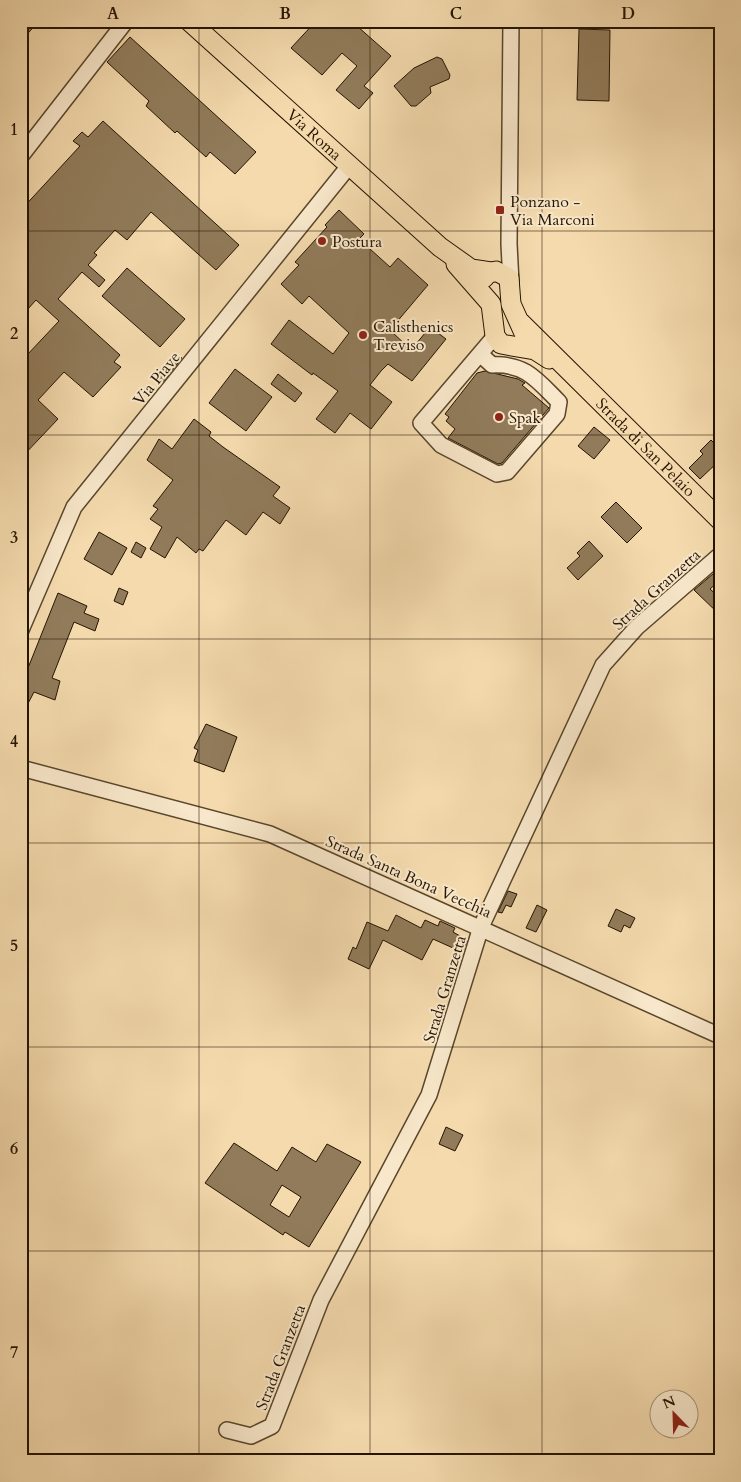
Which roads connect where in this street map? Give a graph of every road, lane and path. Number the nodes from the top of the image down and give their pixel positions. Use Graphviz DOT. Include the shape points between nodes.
graph roads {
  1 [pos="126,21"];
  2 [pos="189,21"];
  3 [pos="511,21"];
  4 [pos="23,151"];
  5 [pos="349,166"];
  6 [pos="440,247"];
  7 [pos="503,264"];
  8 [pos="484,294"];
  9 [pos="495,336"];
  10 [pos="524,338"];
  11 [pos="480,354"];
  12 [pos="720,520"];
  13 [pos="720,555"];
  14 [pos="21,630"];
  15 [pos="21,768"];
  16 [pos="480,927"];
  17 [pos="720,1036"];
  18 [pos="227,1430"];
  1 -- 4 [label="street"];
  2 -- 5 [label="main road, Via Roma"];
  3 -- 7 [label="street"];
  5 -- 6 [label="main road, Via Roma"];
  5 -- 14 [label="street, Via Piave" via="74,507"];
  6 -- 7 [label="main road, Via Roma" via="471,269"];
  6 -- 8 [label="main road, Via Roma"];
  7 -- 8 [label="main road" via="482,281"];
  7 -- 10 [label="main road" via="511,304"];
  8 -- 9 [label="main road" via="493,309"];
  9 -- 10 [label="main road, Strada di San Pelaio" via="505,346"];
  9 -- 11 [label="street"];
  10 -- 12 [label="main road, Strada di San Pelaio" via="572,376"];
  11 -- 11 [label="street" via="492,365 507,364 529,373 559,402 557,414 508,472 497,474 441,445 421,423"];
  13 -- 16 [label="street, Strada Granzetta" via="636,627 603,665"];
  15 -- 16 [label="street, Strada Santa Bona Vecchia" via="270,834"];
  16 -- 17 [label="street, Strada Santa Bona Vecchia"];
  16 -- 18 [label="street, Strada Granzetta" via="429,1095 321,1300 272,1426 250,1436"];
}
